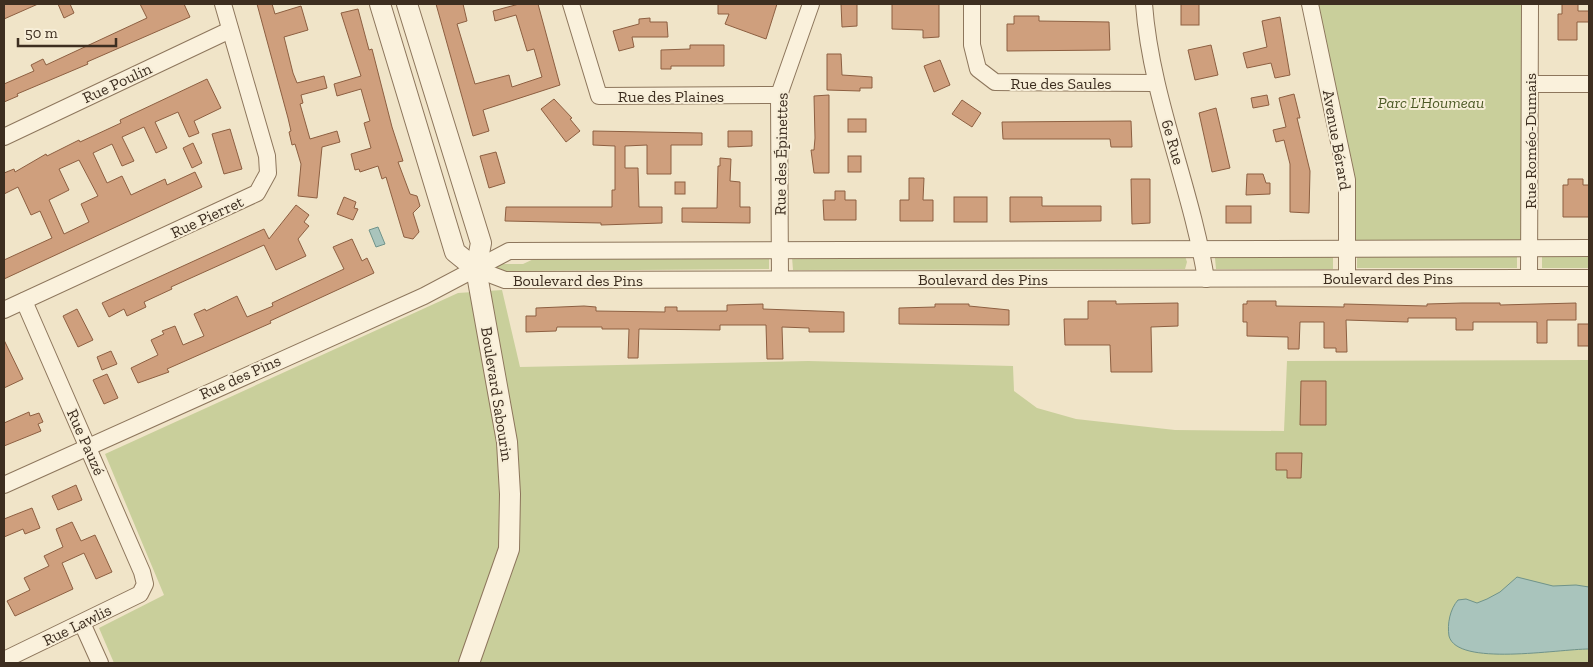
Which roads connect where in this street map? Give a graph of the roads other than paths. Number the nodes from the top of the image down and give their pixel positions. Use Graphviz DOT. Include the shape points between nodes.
graph roads {
  1 [pos="223,4"];
  2 [pos="380,4"];
  3 [pos="407,4"];
  4 [pos="571,4"];
  5 [pos="811,4"];
  6 [pos="972,4"];
  7 [pos="1144,4"];
  8 [pos="1310,4"];
  9 [pos="1530,4"];
  10 [pos="230,30"];
  11 [pos="1155,82"];
  12 [pos="1530,84"];
  13 [pos="1589,84"];
  14 [pos="779,95"];
  15 [pos="4,137"];
  16 [pos="1529,248"];
  17 [pos="1589,248"];
  18 [pos="1347,249"];
  19 [pos="779,250"];
  20 [pos="1202,250"];
  21 [pos="476,269"];
  22 [pos="1347,278"];
  23 [pos="1529,278"];
  24 [pos="1589,278"];
  25 [pos="780,279"];
  26 [pos="1206,279"];
  27 [pos="24,301"];
  28 [pos="4,310"];
  29 [pos="88,445"];
  30 [pos="4,485"];
  31 [pos="144,584"];
  32 [pos="82,623"];
  33 [pos="4,660"];
  34 [pos="100,663"];
  35 [pos="470,663"];
  1 -- 10 [label="street, Rue Pierret"];
  2 -- 21 [label="street" via="455,252"];
  3 -- 21 [label="street, Boulevard Sabourin" via="481,243"];
  4 -- 14 [label="street, Rue des Plaines" via="599,96"];
  5 -- 14 [label="street, Rue des Épinettes"];
  6 -- 11 [label="street, Rue des Saules" via="972,45 978,69 994,82"];
  7 -- 11 [label="street, 6e Rue"];
  8 -- 18 [label="street, Avenue Bérard" via="1347,180"];
  9 -- 12 [label="street, Rue Roméo-Dumais"];
  10 -- 15 [label="street, Rue Poulin"];
  10 -- 27 [label="street, Rue Pierret" via="267,156 268,173 257,193"];
  11 -- 20 [label="street, 6e Rue"];
  12 -- 13 [label="street"];
  12 -- 16 [label="street, Rue Roméo-Dumais"];
  14 -- 19 [label="street, Rue des Épinettes"];
  16 -- 17 [label="street, Boulevard des Pins"];
  16 -- 18 [label="street, Boulevard des Pins"];
  16 -- 23 [label="street, Rue Roméo-Dumais"];
  18 -- 20 [label="street, Boulevard des Pins"];
  18 -- 22 [label="street, Avenue Bérard"];
  19 -- 20 [label="street, Boulevard des Pins"];
  19 -- 21 [label="street, Boulevard des Pins" via="509,251"];
  19 -- 25 [label="street, Rue des Épinettes"];
  20 -- 26 [label="street, 6e Rue"];
  21 -- 25 [label="street, Boulevard des Pins" via="505,280"];
  21 -- 29 [label="street, Rue des Pins" via="415,300"];
  21 -- 35 [label="street, Boulevard Sabourin" via="508,442 510,494 509,549"];
  22 -- 23 [label="street, Boulevard des Pins"];
  22 -- 26 [label="street, Boulevard des Pins"];
  23 -- 24 [label="street, Boulevard des Pins"];
  25 -- 26 [label="street, Boulevard des Pins"];
  27 -- 28 [label="street, Rue Pierret"];
  27 -- 29 [label="street, Rue Pauzé"];
  29 -- 30 [label="street, Rue des Pins"];
  29 -- 31 [label="street, Rue Pauzé" via="142,572"];
  31 -- 32 [label="street, Rue Lawlis" via="140,594"];
  32 -- 33 [label="street, Rue Lawlis"];
  32 -- 34 [label="street"];
}
